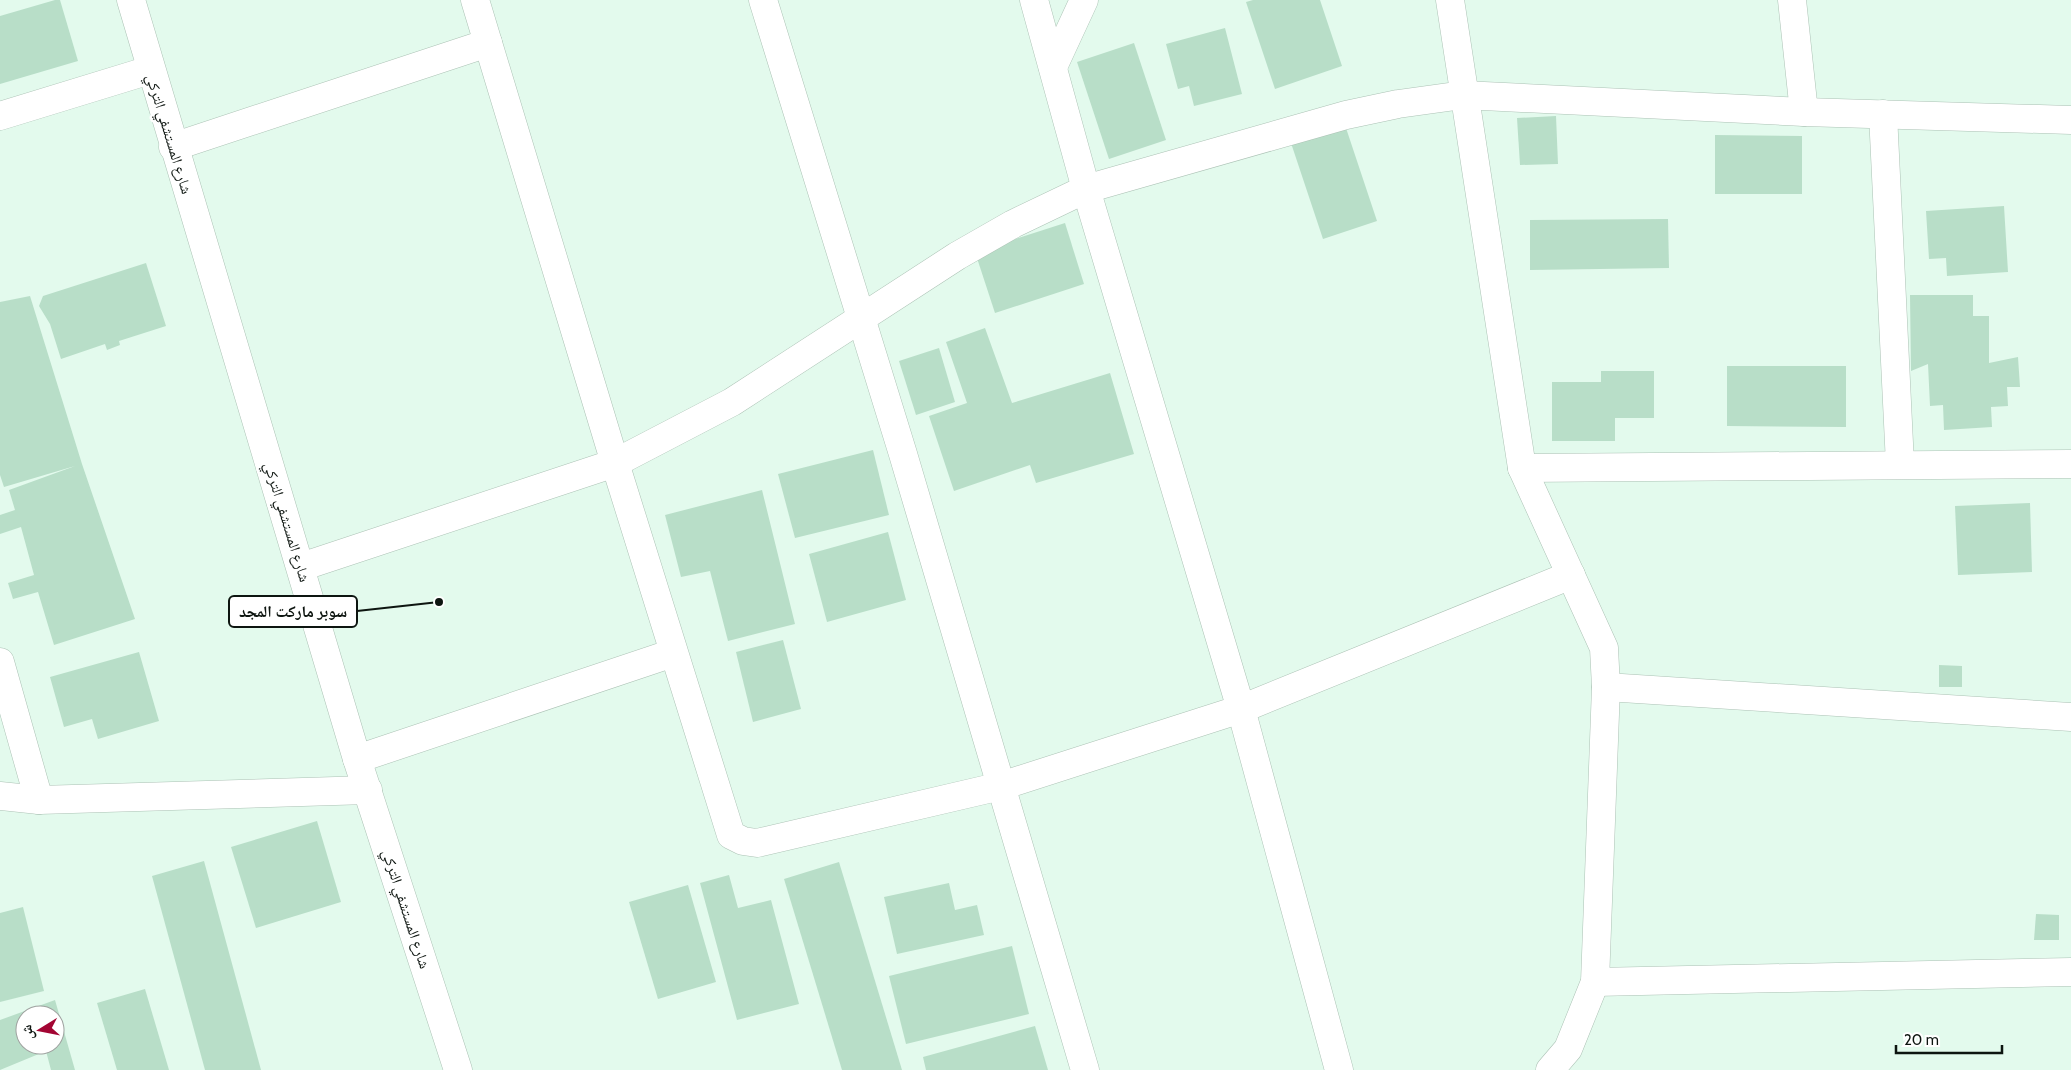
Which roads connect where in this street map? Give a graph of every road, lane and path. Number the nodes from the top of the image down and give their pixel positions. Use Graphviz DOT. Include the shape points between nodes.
graph roads {
  1 [pos="130,0"];
  2 [pos="475,0"];
  3 [pos="763,0"];
  4 [pos="1034,0"];
  5 [pos="1084,0"];
  6 [pos="1450,0"];
  7 [pos="1792,0"];
  8 [pos="488,43"];
  9 [pos="1053,67"];
  10 [pos="150,70"];
  11 [pos="1463,95"];
  12 [pos="1804,112"];
  13 [pos="1883,114"];
  14 [pos="0,116"];
  15 [pos="2071,120"];
  16 [pos="173,147"];
  17 [pos="1086,189"];
  18 [pos="862,320"];
  19 [pos="615,463"];
  20 [pos="1900,464"];
  21 [pos="2071,464"];
  22 [pos="1522,468"];
  23 [pos="301,567"];
  24 [pos="1571,575"];
  25 [pos="673,653"];
  26 [pos="0,662"];
  27 [pos="1606,687"];
  28 [pos="1241,709"];
  29 [pos="2071,717"];
  30 [pos="357,759"];
  31 [pos="1001,786"];
  32 [pos="368,790"];
  33 [pos="0,796"];
  34 [pos="39,800"];
  35 [pos="2071,972"];
  36 [pos="1595,982"];
  37 [pos="458,1070"];
  38 [pos="1085,1070"];
  39 [pos="1339,1070"];
  40 [pos="1550,1070"];
  1 -- 10 [label="street, شارع المستشفي التركي"];
  2 -- 8 [label="street"];
  3 -- 18 [label="street"];
  4 -- 9 [label="street"];
  5 -- 9 [label="street"];
  6 -- 11 [label="street"];
  7 -- 12 [label="street"];
  8 -- 16 [label="street"];
  8 -- 19 [label="street"];
  9 -- 17 [label="street"];
  10 -- 14 [label="street"];
  10 -- 16 [label="street, شارع المستشفي التركي"];
  11 -- 12 [label="street"];
  11 -- 17 [label="street" via="1398,104 1346,116"];
  11 -- 22 [label="street"];
  12 -- 13 [label="street"];
  13 -- 15 [label="street"];
  13 -- 20 [label="street"];
  16 -- 23 [label="street, شارع المستشفي التركي"];
  17 -- 18 [label="street" via="956,256"];
  17 -- 28 [label="street"];
  18 -- 19 [label="street" via="732,402"];
  18 -- 31 [label="street"];
  19 -- 23 [label="street"];
  19 -- 25 [label="street"];
  20 -- 21 [label="street"];
  20 -- 22 [label="street"];
  22 -- 24 [label="street"];
  23 -- 30 [label="street, شارع المستشفي التركي"];
  24 -- 27 [label="street" via="1604,648"];
  24 -- 28 [label="street"];
  25 -- 30 [label="street"];
  25 -- 31 [label="street" via="731,835 743,841 756,843"];
  26 -- 34 [label="street"];
  27 -- 29 [label="street"];
  27 -- 36 [label="street"];
  28 -- 31 [label="street"];
  28 -- 39 [label="street"];
  30 -- 32 [label="street, شارع المستشفي التركي"];
  31 -- 38 [label="street"];
  32 -- 34 [label="street"];
  32 -- 37 [label="street, شارع المستشفي التركي"];
  33 -- 34 [label="street"];
  35 -- 36 [label="street"];
  36 -- 40 [label="street" via="1568,1049"];
}
